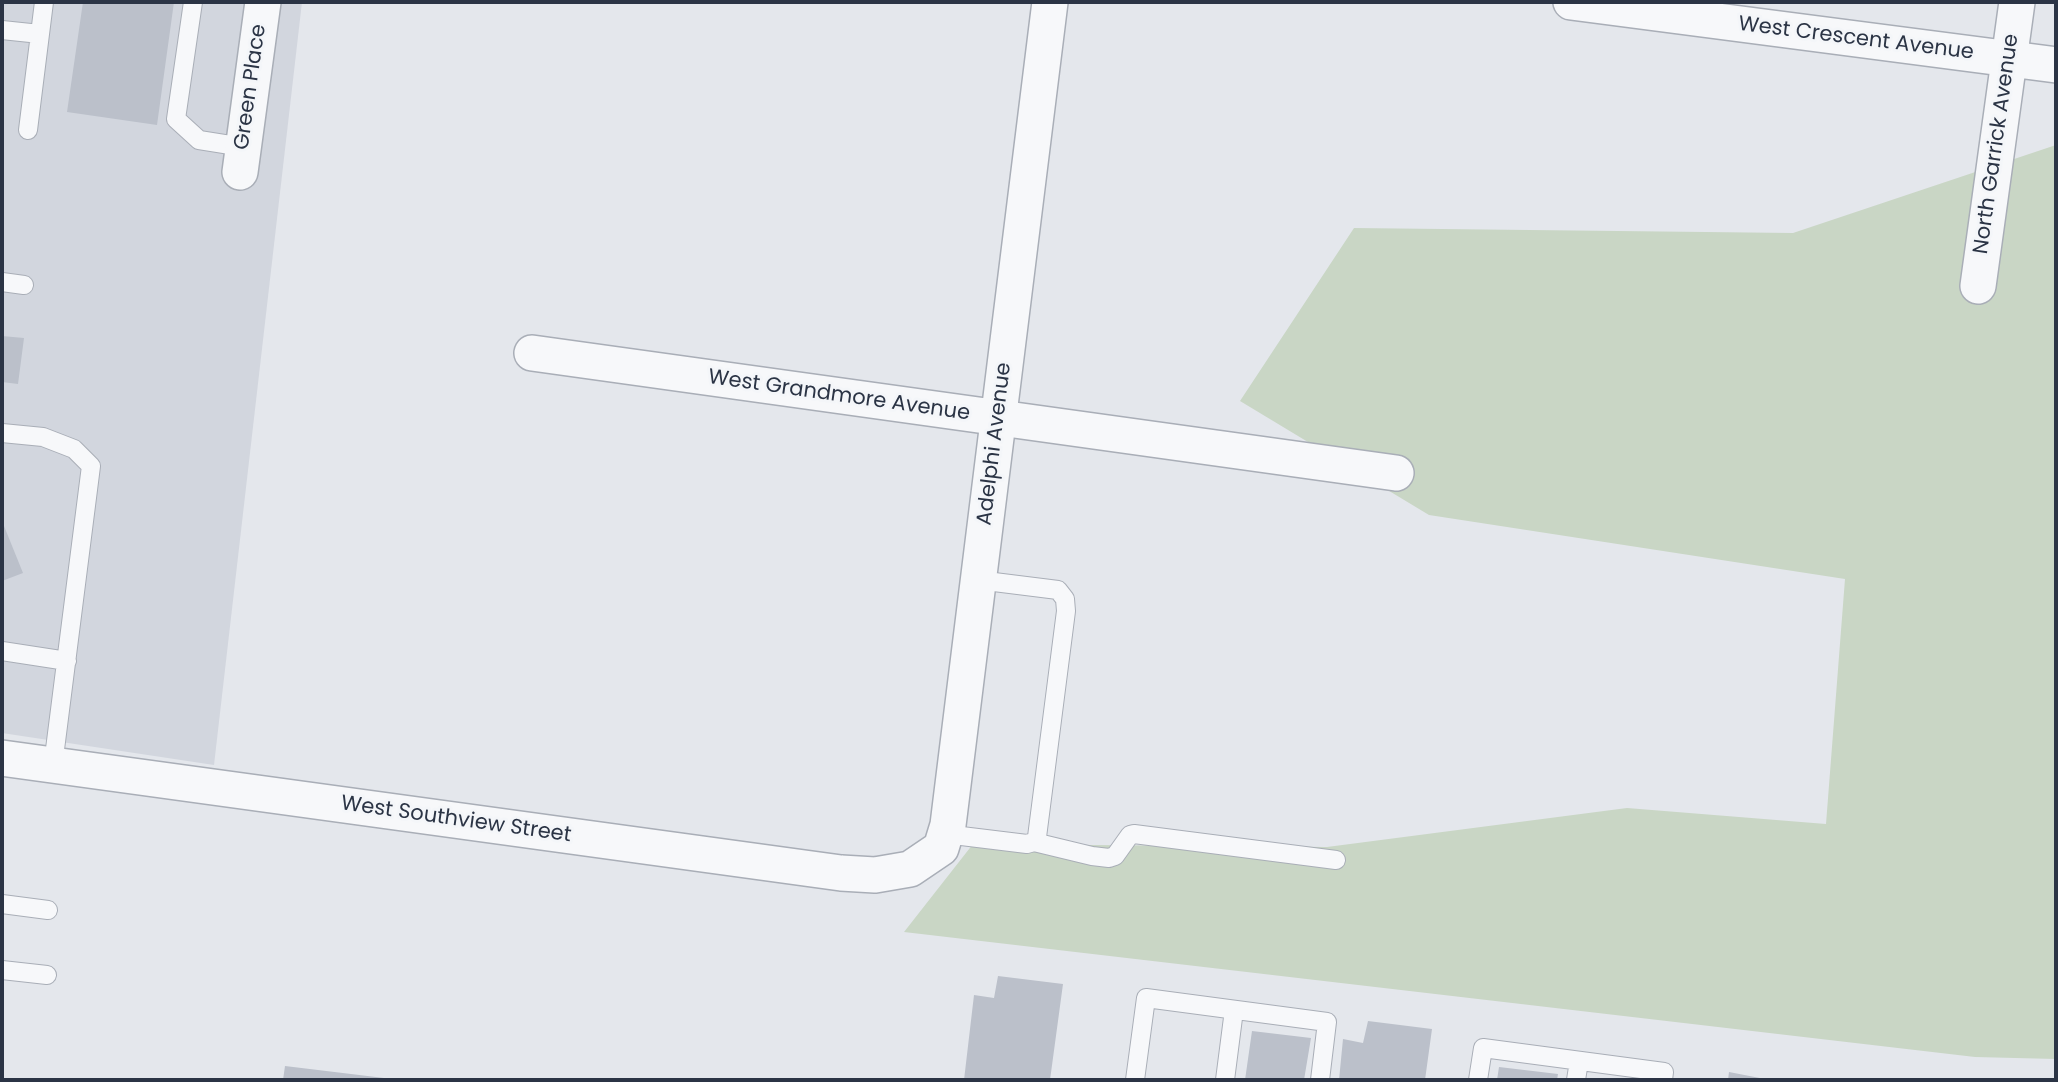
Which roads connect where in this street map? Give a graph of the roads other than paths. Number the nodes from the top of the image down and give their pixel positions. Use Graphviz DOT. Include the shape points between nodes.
graph roads {
  1 [pos="44,2"];
  2 [pos="193,2"];
  3 [pos="263,2"];
  4 [pos="1050,2"];
  5 [pos="1572,2"];
  6 [pos="2017,2"];
  7 [pos="2,30"];
  8 [pos="40,34"];
  9 [pos="2008,59"];
  10 [pos="2056,65"];
  11 [pos="28,130"];
  12 [pos="241,159"];
  13 [pos="2,282"];
  14 [pos="24,285"];
  15 [pos="1978,286"];
  16 [pos="532,353"];
  17 [pos="998,418"];
  18 [pos="2,433"];
  19 [pos="1396,473"];
  20 [pos="978,580"];
  21 [pos="2,651"];
  22 [pos="66,661"];
  23 [pos="2,758"];
  24 [pos="53,765"];
  25 [pos="945,834"];
  26 [pos="1034,842"];
  27 [pos="1336,860"];
  28 [pos="910,869"];
  29 [pos="2,904"];
  30 [pos="48,910"];
  31 [pos="2,970"];
  32 [pos="47,975"];
  33 [pos="1234,1010"];
  34 [pos="1579,1061"];
  35 [pos="1135,1080"];
  36 [pos="1225,1080"];
  37 [pos="1320,1080"];
  38 [pos="1478,1080"];
  39 [pos="1576,1080"];
  40 [pos="1663,1080"];
  1 -- 8 [label="lane"];
  2 -- 12 [label="lane" via="176,119 199,140"];
  3 -- 12 [label="street, Green Place"];
  4 -- 17 [label="street, Adelphi Avenue"];
  5 -- 9 [label="street, West Crescent Avenue"];
  6 -- 9 [label="street, North Garrick Avenue"];
  7 -- 8 [label="lane"];
  8 -- 11 [label="lane"];
  9 -- 10 [label="street, West Crescent Avenue"];
  9 -- 15 [label="street, North Garrick Avenue"];
  13 -- 14 [label="lane"];
  16 -- 17 [label="street, West Grandmore Avenue"];
  17 -- 19 [label="street, West Grandmore Avenue"];
  17 -- 20 [label="street, Adelphi Avenue"];
  18 -- 22 [label="lane" via="43,437 74,449 91,466"];
  20 -- 25 [label="street, Adelphi Avenue"];
  20 -- 26 [label="lane" via="1058,590 1065,598"];
  21 -- 22 [label="lane"];
  22 -- 24 [label="lane"];
  23 -- 24 [label="street, West Southview Street"];
  24 -- 28 [label="street, West Southview Street" via="841,873 875,875"];
  25 -- 26 [label="lane"];
  25 -- 28 [label="street, Adelphi Avenue" via="941,848"];
  26 -- 27 [label="lane" via="1109,858 1134,834"];
  29 -- 30 [label="lane"];
  31 -- 32 [label="lane"];
  33 -- 35 [label="lane" via="1146,998"];
  33 -- 36 [label="lane"];
  33 -- 37 [label="lane" via="1327,1021"];
  34 -- 38 [label="lane" via="1483,1048"];
  34 -- 39 [label="lane"];
  34 -- 40 [label="lane" via="1664,1072"];
}
